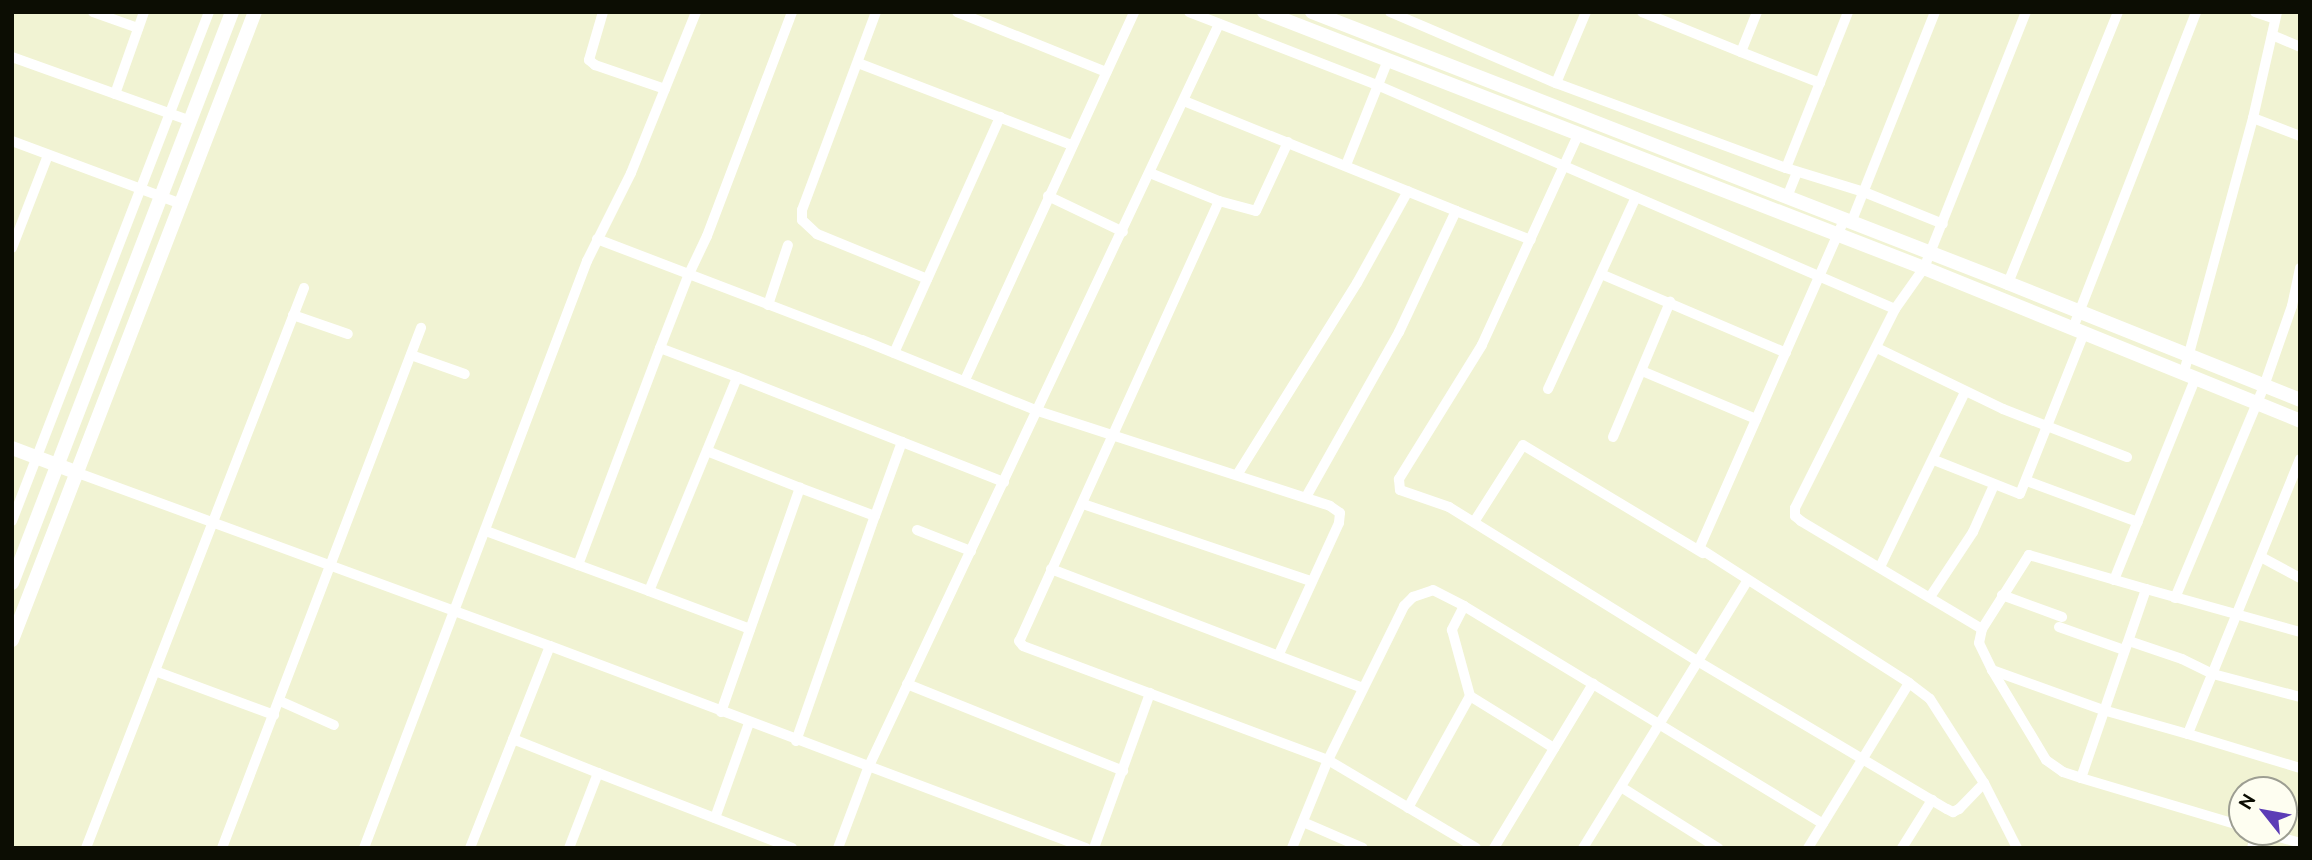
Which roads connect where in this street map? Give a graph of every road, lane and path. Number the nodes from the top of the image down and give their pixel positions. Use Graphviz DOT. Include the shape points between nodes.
graph roads {
  1 [pos="93,12"];
  2 [pos="144,12"];
  3 [pos="209,12"];
  4 [pos="232,12"];
  5 [pos="254,12"];
  6 [pos="603,12"];
  7 [pos="696,12"];
  8 [pos="792,12"];
  9 [pos="876,12"];
  10 [pos="957,12"];
  11 [pos="1134,12"];
  12 [pos="1189,12"];
  13 [pos="1265,12"];
  14 [pos="1312,12"];
  15 [pos="1390,12"];
  16 [pos="1642,12"];
  17 [pos="1757,12"];
  18 [pos="1848,12"];
  19 [pos="1935,12"];
  20 [pos="2026,12"];
  21 [pos="2118,12"];
  22 [pos="2196,12"];
  23 [pos="2255,12"];
  24 [pos="1404,14"];
  25 [pos="1581,14"];
  26 [pos="2276,16"];
  27 [pos="1219,24"];
  28 [pos="138,29"];
  29 [pos="2272,35"];
  30 [pos="2300,47"];
  31 [pos="1741,52"];
  32 [pos="1416,53"];
  33 [pos="12,57"];
  34 [pos="1388,60"];
  35 [pos="858,63"];
  36 [pos="1410,69"];
  37 [pos="1106,72"];
  38 [pos="1556,83"];
  39 [pos="1820,83"];
  40 [pos="1377,85"];
  41 [pos="666,89"];
  42 [pos="115,93"];
  43 [pos="1184,101"];
  44 [pos="171,114"];
  45 [pos="1000,117"];
  46 [pos="2253,118"];
  47 [pos="191,121"];
  48 [pos="1578,135"];
  49 [pos="2300,136"];
  50 [pos="12,141"];
  51 [pos="1288,142"];
  52 [pos="1072,145"];
  53 [pos="1661,148"];
  54 [pos="48,155"];
  55 [pos="1346,165"];
  56 [pos="1654,165"];
  57 [pos="1565,166"];
  58 [pos="1791,170"];
  59 [pos="1150,173"];
  60 [pos="141,189"];
  61 [pos="1408,191"];
  62 [pos="1864,192"];
  63 [pos="1048,196"];
  64 [pos="162,197"];
  65 [pos="1636,197"];
  66 [pos="1787,197"];
  67 [pos="1219,201"];
  68 [pos="181,204"];
  69 [pos="1456,211"];
  70 [pos="1848,221"];
  71 [pos="1943,224"];
  72 [pos="16,226"];
  73 [pos="1123,232"];
  74 [pos="1838,236"];
  75 [pos="597,240"];
  76 [pos="1531,240"];
  77 [pos="789,245"];
  78 [pos="12,248"];
  79 [pos="1930,253"];
  80 [pos="1924,268"];
  81 [pos="2300,268"];
  82 [pos="1601,274"];
  83 [pos="1820,275"];
  84 [pos="688,276"];
  85 [pos="927,279"];
  86 [pos="2008,283"];
  87 [pos="304,288"];
  88 [pos="1670,302"];
  89 [pos="768,305"];
  90 [pos="2296,307"];
  91 [pos="1895,309"];
  92 [pos="2080,312"];
  93 [pos="293,315"];
  94 [pos="421,328"];
  95 [pos="2078,330"];
  96 [pos="348,334"];
  97 [pos="660,348"];
  98 [pos="1877,348"];
  99 [pos="894,353"];
  100 [pos="1786,353"];
  101 [pos="411,355"];
  102 [pos="2189,356"];
  103 [pos="1642,371"];
  104 [pos="465,374"];
  105 [pos="2190,374"];
  106 [pos="737,377"];
  107 [pos="965,380"];
  108 [pos="2264,386"];
  109 [pos="1548,389"];
  110 [pos="1965,392"];
  111 [pos="2300,400"];
  112 [pos="2258,403"];
  113 [pos="1038,411"];
  114 [pos="1756,419"];
  115 [pos="2300,421"];
  116 [pos="2048,427"];
  117 [pos="1114,436"];
  118 [pos="1613,437"];
  119 [pos="902,442"];
  120 [pos="12,447"];
  121 [pos="707,451"];
  122 [pos="37,457"];
  123 [pos="2127,457"];
  124 [pos="2300,459"];
  125 [pos="1934,460"];
  126 [pos="59,466"];
  127 [pos="78,473"];
  128 [pos="1237,475"];
  129 [pos="2027,481"];
  130 [pos="1004,482"];
  131 [pos="1994,485"];
  132 [pos="800,488"];
  133 [pos="1306,497"];
  134 [pos="1083,504"];
  135 [pos="875,516"];
  136 [pos="12,522"];
  137 [pos="212,522"];
  138 [pos="1474,522"];
  139 [pos="2138,522"];
  140 [pos="917,530"];
  141 [pos="486,531"];
  142 [pos="971,551"];
  143 [pos="1703,553"];
  144 [pos="2261,557"];
  145 [pos="578,565"];
  146 [pos="332,567"];
  147 [pos="1880,567"];
  148 [pos="1051,569"];
  149 [pos="2300,578"];
  150 [pos="2114,580"];
  151 [pos="1311,581"];
  152 [pos="1747,581"];
  153 [pos="12,583"];
  154 [pos="2146,589"];
  155 [pos="649,591"];
  156 [pos="2003,595"];
  157 [pos="1930,597"];
  158 [pos="2175,598"];
  159 [pos="1464,606"];
  160 [pos="454,612"];
  161 [pos="2237,616"];
  162 [pos="750,629"];
  163 [pos="1982,629"];
  164 [pos="2300,632"];
  165 [pos="12,640"];
  166 [pos="550,646"];
  167 [pos="2124,650"];
  168 [pos="1279,654"];
  169 [pos="1699,662"];
  170 [pos="1992,670"];
  171 [pos="155,671"];
  172 [pos="2213,674"];
  173 [pos="1909,683"];
  174 [pos="908,684"];
  175 [pos="1593,684"];
  176 [pos="1362,688"];
  177 [pos="1150,693"];
  178 [pos="1470,696"];
  179 [pos="2300,697"];
  180 [pos="280,701"];
  181 [pos="2103,710"];
  182 [pos="721,712"];
  183 [pos="274,715"];
  184 [pos="749,723"];
  185 [pos="334,724"];
  186 [pos="1660,726"];
  187 [pos="2188,734"];
  188 [pos="513,739"];
  189 [pos="796,741"];
  190 [pos="1554,748"];
  191 [pos="1864,758"];
  192 [pos="1328,760"];
  193 [pos="869,768"];
  194 [pos="2300,768"];
  195 [pos="1123,771"];
  196 [pos="598,773"];
  197 [pos="2081,778"];
  198 [pos="1984,783"];
  199 [pos="1621,788"];
  200 [pos="1932,800"];
  201 [pos="1408,808"];
  202 [pos="715,818"];
  203 [pos="1303,822"];
  204 [pos="2228,822"];
  205 [pos="1823,824"];
  206 [pos="570,847"];
  207 [pos="86,848"];
  208 [pos="222,848"];
  209 [pos="364,848"];
  210 [pos="470,848"];
  211 [pos="792,848"];
  212 [pos="838,848"];
  213 [pos="1086,848"];
  214 [pos="1094,848"];
  215 [pos="1292,848"];
  216 [pos="1363,848"];
  217 [pos="1476,848"];
  218 [pos="1494,848"];
  219 [pos="1583,848"];
  220 [pos="1718,848"];
  221 [pos="1808,848"];
  222 [pos="1902,848"];
  223 [pos="2017,848"];
  1 -- 28 [label="street"];
  2 -- 28 [label="street"];
  3 -- 44 [label="street"];
  4 -- 47 [label="street"];
  5 -- 68 [label="street"];
  6 -- 41 [label="street" via="589,60"];
  7 -- 41 [label="street"];
  8 -- 84 [label="street"];
  9 -- 35 [label="street"];
  10 -- 37 [label="street"];
  11 -- 37 [label="street"];
  12 -- 27 [label="street"];
  13 -- 34 [label="street"];
  14 -- 32 [label="street"];
  15 -- 24 [label="street"];
  16 -- 31 [label="street"];
  17 -- 31 [label="street"];
  18 -- 39 [label="street"];
  19 -- 62 [label="street"];
  20 -- 71 [label="street"];
  21 -- 86 [label="street"];
  22 -- 92 [label="street"];
  23 -- 26 [label="street"];
  24 -- 38 [label="street"];
  25 -- 38 [label="street"];
  26 -- 29 [label="street"];
  27 -- 40 [label="street"];
  27 -- 43 [label="street"];
  28 -- 42 [label="street"];
  29 -- 30 [label="street"];
  29 -- 46 [label="street"];
  31 -- 39 [label="street"];
  32 -- 36 [label="street"];
  32 -- 53 [label="street"];
  33 -- 42 [label="street"];
  34 -- 36 [label="street"];
  34 -- 40 [label="street"];
  35 -- 45 [label="street"];
  35 -- 85 [label="street" via="802,220 817,234"];
  36 -- 48 [label="street"];
  37 -- 52 [label="street"];
  38 -- 58 [label="street"];
  39 -- 58 [label="street"];
  40 -- 55 [label="street"];
  40 -- 57 [label="street"];
  41 -- 75 [label="street"];
  42 -- 44 [label="street"];
  43 -- 51 [label="street"];
  43 -- 59 [label="street"];
  44 -- 47 [label="street"];
  44 -- 60 [label="street"];
  45 -- 52 [label="street"];
  45 -- 85 [label="street"];
  46 -- 49 [label="street"];
  46 -- 102 [label="street"];
  47 -- 64 [label="street"];
  48 -- 56 [label="street"];
  48 -- 57 [label="street"];
  50 -- 54 [label="street"];
  51 -- 55 [label="street"];
  51 -- 67 [label="street" via="1256,211"];
  52 -- 63 [label="street"];
  53 -- 56 [label="street"];
  53 -- 66 [label="street"];
  54 -- 60 [label="street"];
  54 -- 72 [label="street"];
  55 -- 61 [label="street"];
  56 -- 74 [label="street"];
  57 -- 65 [label="street"];
  57 -- 76 [label="street"];
  58 -- 62 [label="street"];
  58 -- 66 [label="street"];
  59 -- 67 [label="street"];
  59 -- 73 [label="street"];
  60 -- 64 [label="street"];
  60 -- 122 [label="street"];
  61 -- 69 [label="street"];
  61 -- 128 [label="street" via="1357,283"];
  62 -- 70 [label="street"];
  62 -- 71 [label="street"];
  63 -- 73 [label="street"];
  63 -- 107 [label="street"];
  64 -- 68 [label="street"];
  64 -- 126 [label="street"];
  65 -- 82 [label="street"];
  65 -- 83 [label="street"];
  66 -- 70 [label="street"];
  67 -- 117 [label="street"];
  68 -- 127 [label="street"];
  69 -- 76 [label="street"];
  69 -- 133 [label="street" via="1399,332"];
  70 -- 74 [label="street"];
  70 -- 79 [label="street"];
  71 -- 79 [label="street"];
  72 -- 78 [label="street"];
  73 -- 113 [label="street"];
  74 -- 80 [label="street"];
  74 -- 83 [label="street"];
  75 -- 84 [label="street"];
  75 -- 141 [label="street"];
  76 -- 138 [label="street" via="1482,345 1397,485"];
  77 -- 89 [label="street"];
  79 -- 80 [label="street"];
  79 -- 86 [label="street"];
  80 -- 91 [label="street"];
  80 -- 95 [label="street"];
  81 -- 90 [label="street"];
  82 -- 88 [label="street"];
  82 -- 109 [label="street"];
  83 -- 91 [label="street"];
  83 -- 100 [label="street"];
  84 -- 89 [label="street"];
  84 -- 97 [label="street"];
  85 -- 99 [label="street"];
  86 -- 92 [label="street"];
  87 -- 93 [label="street"];
  88 -- 100 [label="street"];
  88 -- 103 [label="street"];
  89 -- 99 [label="street"];
  90 -- 108 [label="street"];
  91 -- 98 [label="street"];
  92 -- 95 [label="street"];
  92 -- 102 [label="street"];
  93 -- 96 [label="street"];
  93 -- 137 [label="street"];
  94 -- 101 [label="street"];
  95 -- 105 [label="street"];
  95 -- 116 [label="street"];
  97 -- 106 [label="street"];
  97 -- 145 [label="street"];
  98 -- 110 [label="street"];
  98 -- 147 [label="street" via="1795,508 1795,516"];
  99 -- 107 [label="street"];
  100 -- 114 [label="street"];
  101 -- 104 [label="street"];
  101 -- 146 [label="street"];
  102 -- 105 [label="street"];
  102 -- 108 [label="street"];
  103 -- 114 [label="street"];
  103 -- 118 [label="street"];
  105 -- 112 [label="street"];
  105 -- 139 [label="street"];
  106 -- 119 [label="street"];
  106 -- 121 [label="street"];
  107 -- 113 [label="street"];
  108 -- 111 [label="street"];
  108 -- 112 [label="street"];
  110 -- 116 [label="street"];
  110 -- 125 [label="street"];
  112 -- 115 [label="street"];
  112 -- 158 [label="street"];
  113 -- 117 [label="street"];
  113 -- 130 [label="street"];
  114 -- 143 [label="street" via="1699,548"];
  116 -- 123 [label="street"];
  116 -- 129 [label="street"];
  117 -- 128 [label="street"];
  117 -- 134 [label="street"];
  119 -- 130 [label="street"];
  119 -- 135 [label="street"];
  120 -- 122 [label="street"];
  121 -- 132 [label="street"];
  121 -- 155 [label="street"];
  122 -- 126 [label="street"];
  122 -- 136 [label="street"];
  124 -- 144 [label="street"];
  125 -- 131 [label="street"];
  125 -- 147 [label="street"];
  126 -- 127 [label="street"];
  126 -- 153 [label="street"];
  127 -- 137 [label="street"];
  127 -- 165 [label="street"];
  128 -- 133 [label="street"];
  129 -- 131 [label="street" via="2020,494"];
  129 -- 139 [label="street"];
  130 -- 142 [label="street"];
  131 -- 157 [label="street" via="1973,532"];
  132 -- 135 [label="street"];
  132 -- 162 [label="street"];
  133 -- 151 [label="street" via="1340,513"];
  134 -- 148 [label="street"];
  134 -- 151 [label="street"];
  135 -- 189 [label="street"];
  137 -- 146 [label="street"];
  137 -- 171 [label="street"];
  138 -- 143 [label="street" via="1523,445"];
  138 -- 169 [label="street"];
  139 -- 150 [label="street"];
  140 -- 142 [label="street"];
  141 -- 145 [label="street"];
  141 -- 160 [label="street"];
  142 -- 174 [label="street"];
  143 -- 152 [label="street"];
  144 -- 149 [label="street"];
  144 -- 161 [label="street"];
  145 -- 155 [label="street"];
  146 -- 160 [label="street"];
  146 -- 180 [label="street"];
  147 -- 157 [label="street"];
  148 -- 168 [label="street"];
  148 -- 177 [label="street" via="1019,641"];
  150 -- 154 [label="street"];
  150 -- 156 [label="street" via="2029,555"];
  151 -- 168 [label="street"];
  152 -- 169 [label="street"];
  152 -- 173 [label="street"];
  154 -- 158 [label="street"];
  154 -- 167 [label="street"];
  155 -- 162 [label="street"];
  156 -- 163 [label="street"];
  156 -- 167 [label="street"];
  157 -- 163 [label="street"];
  158 -- 161 [label="street"];
  159 -- 175 [label="street"];
  159 -- 176 [label="street" via="1433,590 1413,597"];
  159 -- 178 [label="street" via="1452,630"];
  160 -- 166 [label="street"];
  160 -- 209 [label="street"];
  161 -- 164 [label="street"];
  161 -- 172 [label="street"];
  162 -- 182 [label="street"];
  163 -- 170 [label="street" via="1979,643"];
  166 -- 182 [label="street"];
  166 -- 188 [label="street"];
  167 -- 172 [label="street" via="2129,641"];
  167 -- 181 [label="street"];
  168 -- 176 [label="street"];
  169 -- 186 [label="street"];
  169 -- 191 [label="street"];
  170 -- 181 [label="street"];
  170 -- 197 [label="street" via="2052,767"];
  171 -- 183 [label="street"];
  171 -- 207 [label="street"];
  172 -- 179 [label="street"];
  172 -- 187 [label="street"];
  173 -- 191 [label="street"];
  173 -- 198 [label="street" via="1937,707"];
  174 -- 193 [label="street"];
  174 -- 195 [label="street"];
  175 -- 186 [label="street"];
  175 -- 190 [label="street"];
  176 -- 192 [label="street"];
  177 -- 192 [label="street"];
  177 -- 195 [label="street"];
  178 -- 190 [label="street"];
  178 -- 201 [label="street"];
  180 -- 183 [label="street"];
  180 -- 185 [label="street"];
  181 -- 187 [label="street"];
  181 -- 197 [label="street"];
  182 -- 184 [label="street"];
  183 -- 208 [label="street"];
  184 -- 189 [label="street"];
  184 -- 202 [label="street"];
  186 -- 199 [label="street"];
  186 -- 205 [label="street"];
  187 -- 194 [label="street"];
  188 -- 196 [label="street"];
  188 -- 210 [label="street"];
  189 -- 193 [label="street"];
  190 -- 218 [label="street"];
  191 -- 200 [label="street"];
  191 -- 205 [label="street"];
  192 -- 201 [label="street"];
  192 -- 203 [label="street"];
  193 -- 212 [label="street"];
  193 -- 213 [label="street"];
  195 -- 214 [label="street"];
  196 -- 202 [label="street"];
  196 -- 206 [label="street"];
  197 -- 204 [label="street"];
  198 -- 200 [label="street" via="1953,812"];
  198 -- 223 [label="street"];
  199 -- 219 [label="street"];
  199 -- 220 [label="street"];
  200 -- 222 [label="street"];
  201 -- 217 [label="street"];
  202 -- 211 [label="street"];
  203 -- 215 [label="street"];
  203 -- 216 [label="street"];
  205 -- 221 [label="street"];
}
